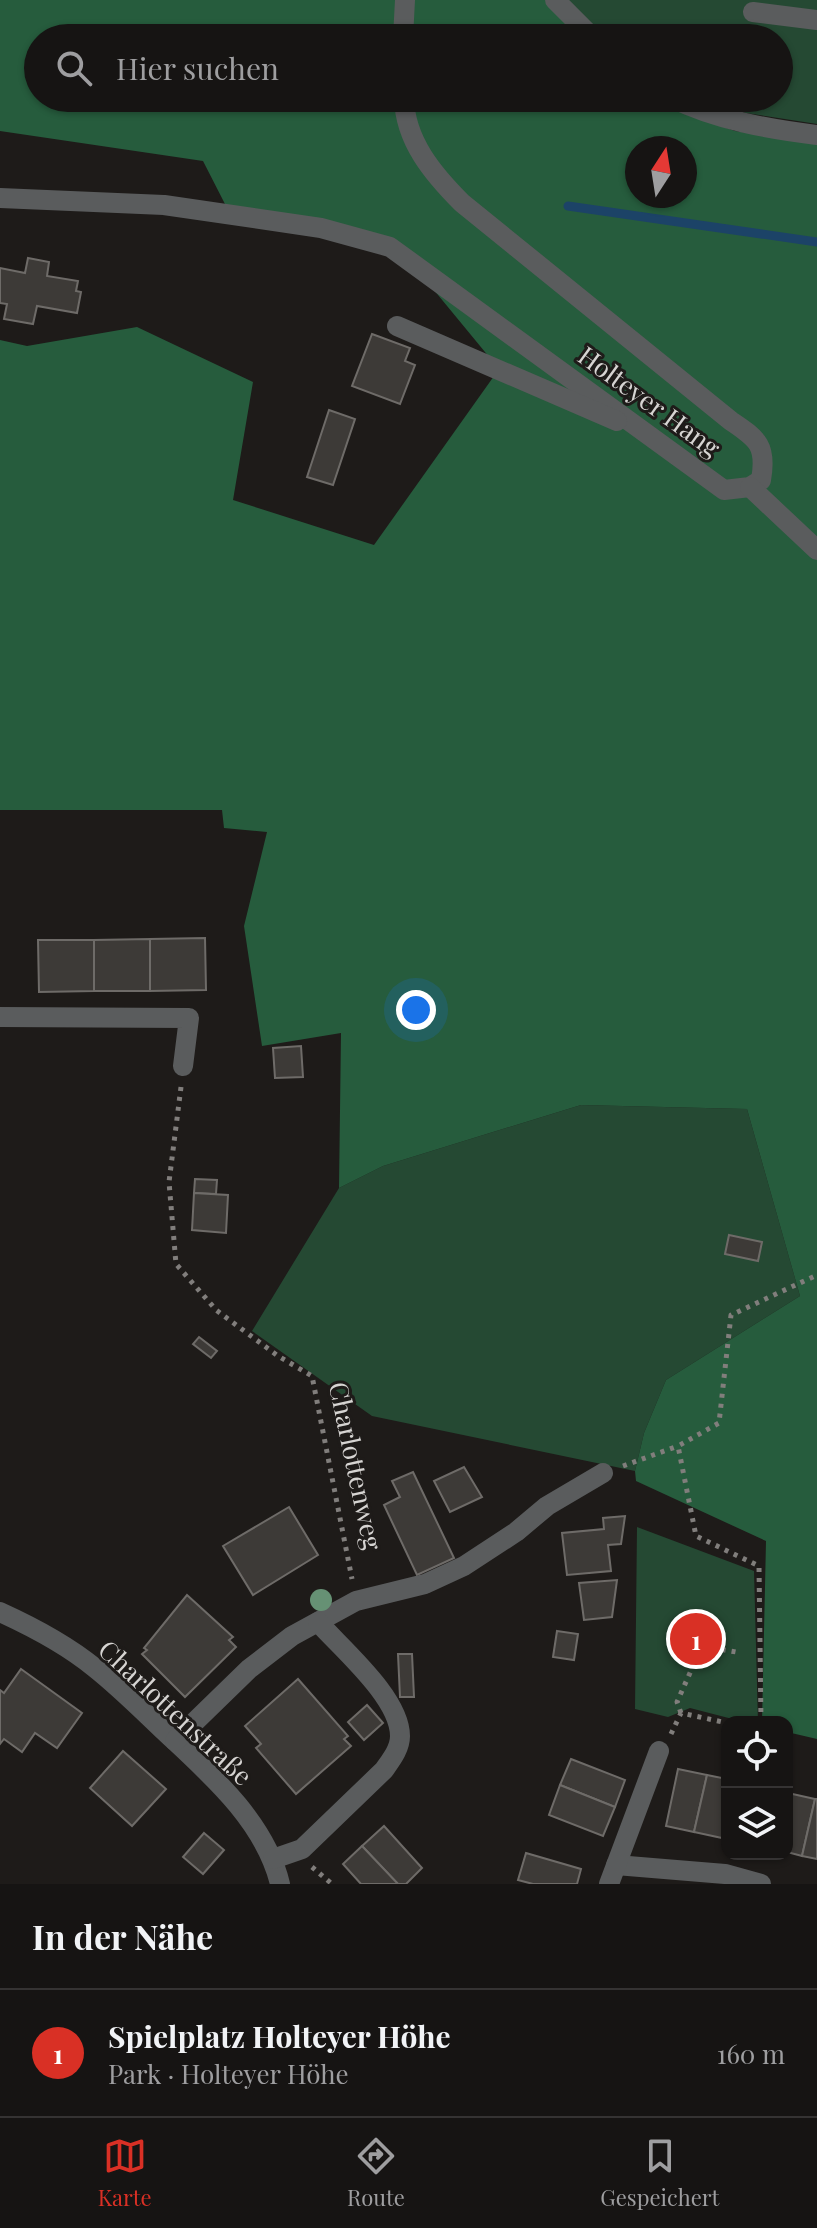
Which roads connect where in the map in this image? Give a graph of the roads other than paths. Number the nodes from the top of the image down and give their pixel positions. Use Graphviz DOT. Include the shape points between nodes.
graph roads {
  1 [pos="405,0"];
  2 [pos="555,0"];
  3 [pos="753,12"];
  4 [pos="817,20"];
  5 [pos="404,24"];
  6 [pos="579,24"];
  7 [pos="406,112"];
  8 [pos="706,112"];
  9 [pos="817,135"];
  10 [pos="0,198"];
  11 [pos="397,326"];
  12 [pos="651,436"];
  13 [pos="750,487"];
  14 [pos="817,550"];
  15 [pos="0,1017"];
  16 [pos="183,1066"];
  17 [pos="603,1473"];
  18 [pos="0,1612"];
  19 [pos="318,1622"];
  20 [pos="175,1741"];
  21 [pos="659,1751"];
  22 [pos="273,1859"];
  23 [pos="613,1874"];
  24 [pos="280,1884"];
  25 [pos="761,1884"];
  1 -- 5 [label="street"];
  2 -- 6 [label="street"];
  3 -- 4 [label="street"];
  7 -- 13 [label="street, Holteyer Hang" via="420,152 462,203 754,436 765,460 761,480"];
  8 -- 9 [label="street"];
  10 -- 12 [label="street, Holteyer Hang" via="164,205 321,228 390,247"];
  11 -- 12 [label="street"];
  12 -- 13 [label="street, Holteyer Hang" via="724,490"];
  13 -- 14 [label="street"];
  15 -- 16 [label="street" via="189,1018"];
  17 -- 19 [label="street" via="464,1566 425,1584 356,1601"];
  18 -- 20 [label="street, Charlottenstraße" via="94,1667"];
  19 -- 20 [label="street" via="249,1669"];
  19 -- 22 [label="street" via="385,1696 397,1717 400,1739 384,1770 302,1849"];
  20 -- 22 [label="street, Charlottenstraße" via="251,1822"];
  21 -- 23 [label="street"];
  22 -- 24 [label="street, Charlottenstraße"];
  23 -- 25 [label="street" via="725,1874"];
}
